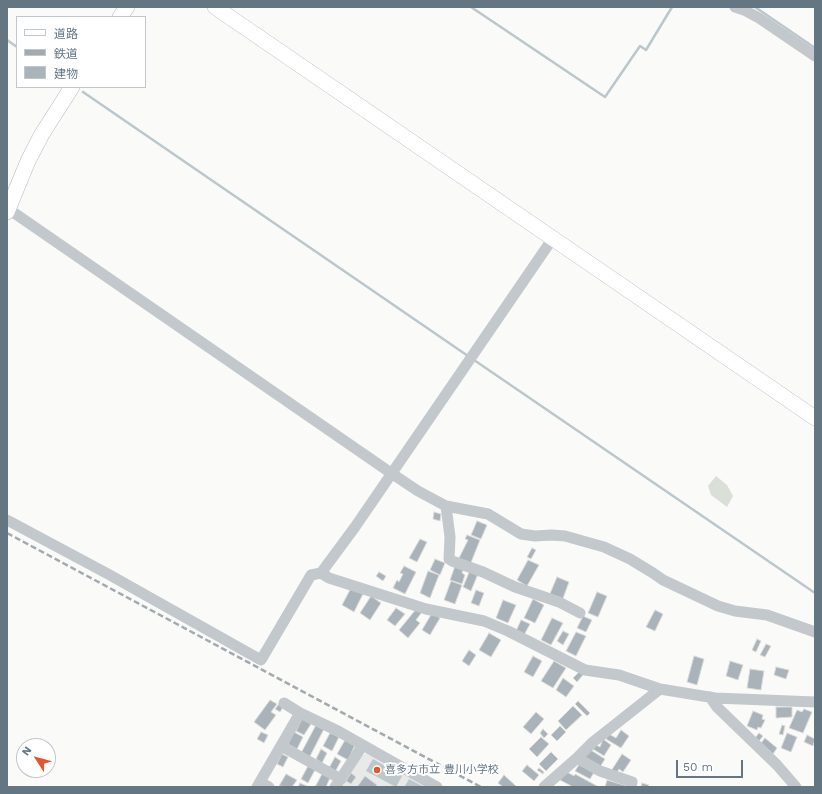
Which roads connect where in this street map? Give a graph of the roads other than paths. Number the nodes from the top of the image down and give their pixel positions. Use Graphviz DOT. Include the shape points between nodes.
graph roads {
  1 [pos="126,7"];
  2 [pos="215,7"];
  3 [pos="735,7"];
  4 [pos="121,16"];
  5 [pos="815,56"];
  6 [pos="71,88"];
  7 [pos="7,210"];
  8 [pos="552,238"];
  9 [pos="815,418"];
  10 [pos="391,473"];
  11 [pos="446,506"];
  12 [pos="7,520"];
  13 [pos="321,573"];
  14 [pos="580,613"];
  15 [pos="815,632"];
  16 [pos="660,689"];
  17 [pos="710,697"];
  18 [pos="815,702"];
  19 [pos="284,703"];
  20 [pos="300,713"];
  21 [pos="363,745"];
  22 [pos="281,746"];
  23 [pos="577,758"];
  24 [pos="338,783"];
  25 [pos="262,785"];
  26 [pos="437,787"];
  27 [pos="544,787"];
  28 [pos="631,787"];
  29 [pos="796,787"];
  1 -- 4 [label="street"];
  2 -- 8 [label="street"];
  3 -- 5 [label="street" via="759,18"];
  6 -- 7 [label="street" via="28,161"];
  7 -- 10 [label="street"];
  8 -- 9 [label="street"];
  8 -- 10 [label="street"];
  10 -- 11 [label="street"];
  10 -- 13 [label="street"];
  11 -- 14 [label="street" via="450,537 449,559"];
  11 -- 15 [label="street" via="488,514 521,534 565,536 604,547 630,559 663,580 718,606 767,615"];
  12 -- 13 [label="street" via="260,660 311,575"];
  13 -- 16 [label="street" via="329,578 426,609 484,621 585,670 619,675"];
  16 -- 17 [label="street"];
  16 -- 23 [label="street" via="593,742"];
  17 -- 18 [label="street"];
  17 -- 29 [label="street"];
  19 -- 20 [label="street"];
  20 -- 21 [label="street"];
  20 -- 22 [label="street"];
  21 -- 24 [label="street"];
  21 -- 26 [label="street"];
  22 -- 24 [label="street"];
  22 -- 25 [label="street"];
  23 -- 27 [label="street"];
  23 -- 28 [label="street" via="600,771 632,782"];
}
